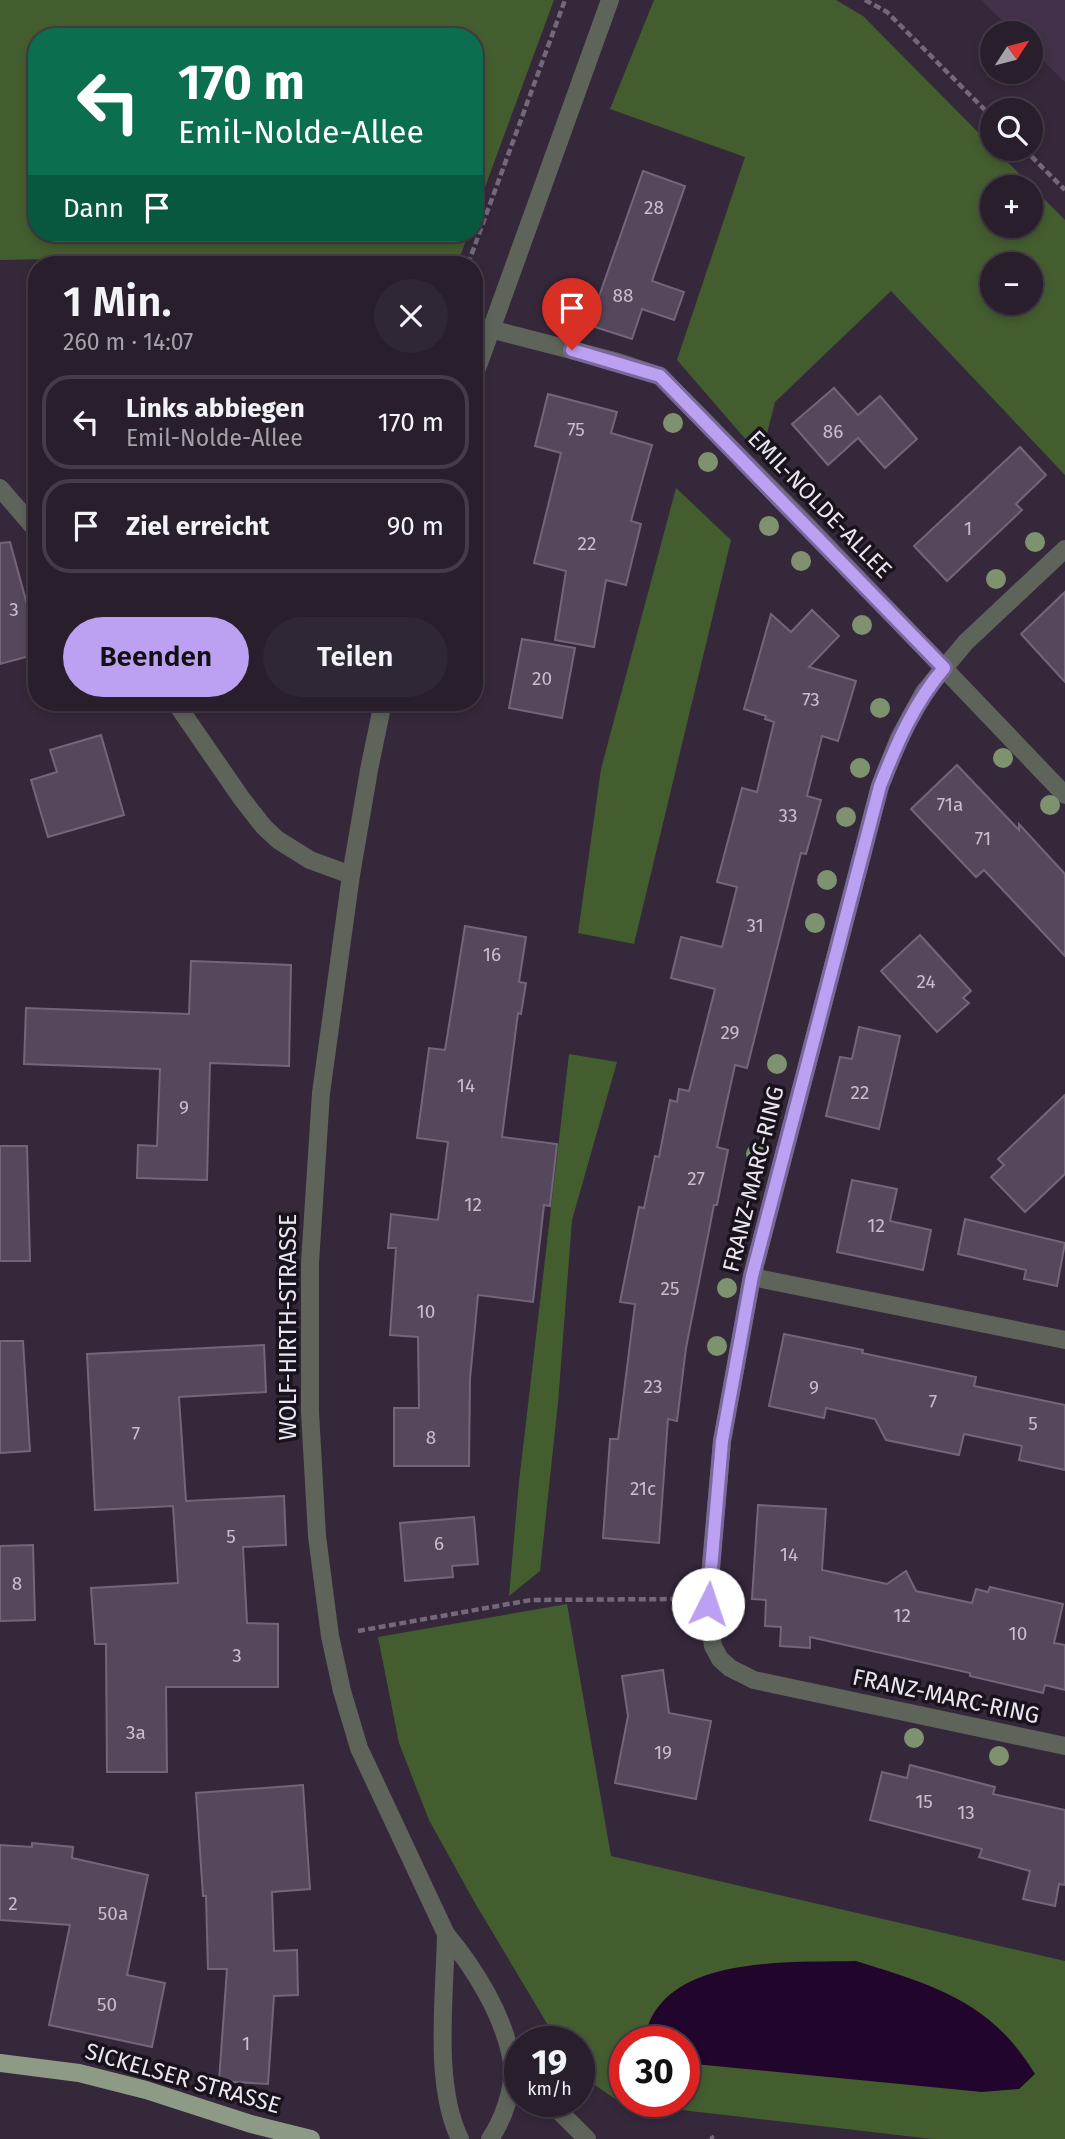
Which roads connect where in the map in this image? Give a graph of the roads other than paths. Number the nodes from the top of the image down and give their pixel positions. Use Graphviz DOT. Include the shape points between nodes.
graph roads {
  1 [pos="610,0"];
  2 [pos="490,329"];
  3 [pos="483,350"];
  4 [pos="0,488"];
  5 [pos="28,520"];
  6 [pos="1065,549"];
  7 [pos="944,668"];
  8 [pos="182,711"];
  9 [pos="381,711"];
  10 [pos="1065,796"];
  11 [pos="351,875"];
  12 [pos="752,1276"];
  13 [pos="1065,1340"];
  14 [pos="1065,1746"];
  15 [pos="446,1934"];
  16 [pos="504,2035"];
  17 [pos="0,2063"];
  18 [pos="504,2114"];
  19 [pos="565,2117"];
  20 [pos="311,2139"];
  21 [pos="460,2139"];
  22 [pos="490,2139"];
  23 [pos="587,2139"];
  1 -- 2 [label="street"];
  2 -- 3 [label="street"];
  2 -- 7 [label="street, EMIL-NOLDE-ALLEE" via="660,376"];
  4 -- 5 [label="street"];
  6 -- 7 [label="street, FRANZ-MARC-RING"];
  7 -- 10 [label="street, EMIL-NOLDE-ALLEE"];
  7 -- 12 [label="street, FRANZ-MARC-RING" via="923,692 880,786"];
  8 -- 11 [label="street" via="264,827 310,860"];
  9 -- 11 [label="street, WOLF-HIRTH-STRASSE"];
  11 -- 15 [label="street, WOLF-HIRTH-STRASSE" via="321,1093 313,1194 310,1395 317,1525 330,1636 359,1748"];
  12 -- 13 [label="street"];
  12 -- 14 [label="street, FRANZ-MARC-RING" via="717,1493 708,1604 713,1647 720,1659 754,1680"];
  15 -- 16 [label="street, WOLF-HIRTH-STRASSE" via="486,1994"];
  15 -- 21 [label="street, WOLF-HIRTH-STRASSE" via="446,2099"];
  17 -- 20 [label="main road, SICKELSER STRASSE" via="79,2073"];
  18 -- 22 [label="street, WOLF-HIRTH-STRASSE"];
  19 -- 23 [label="street"];
}
